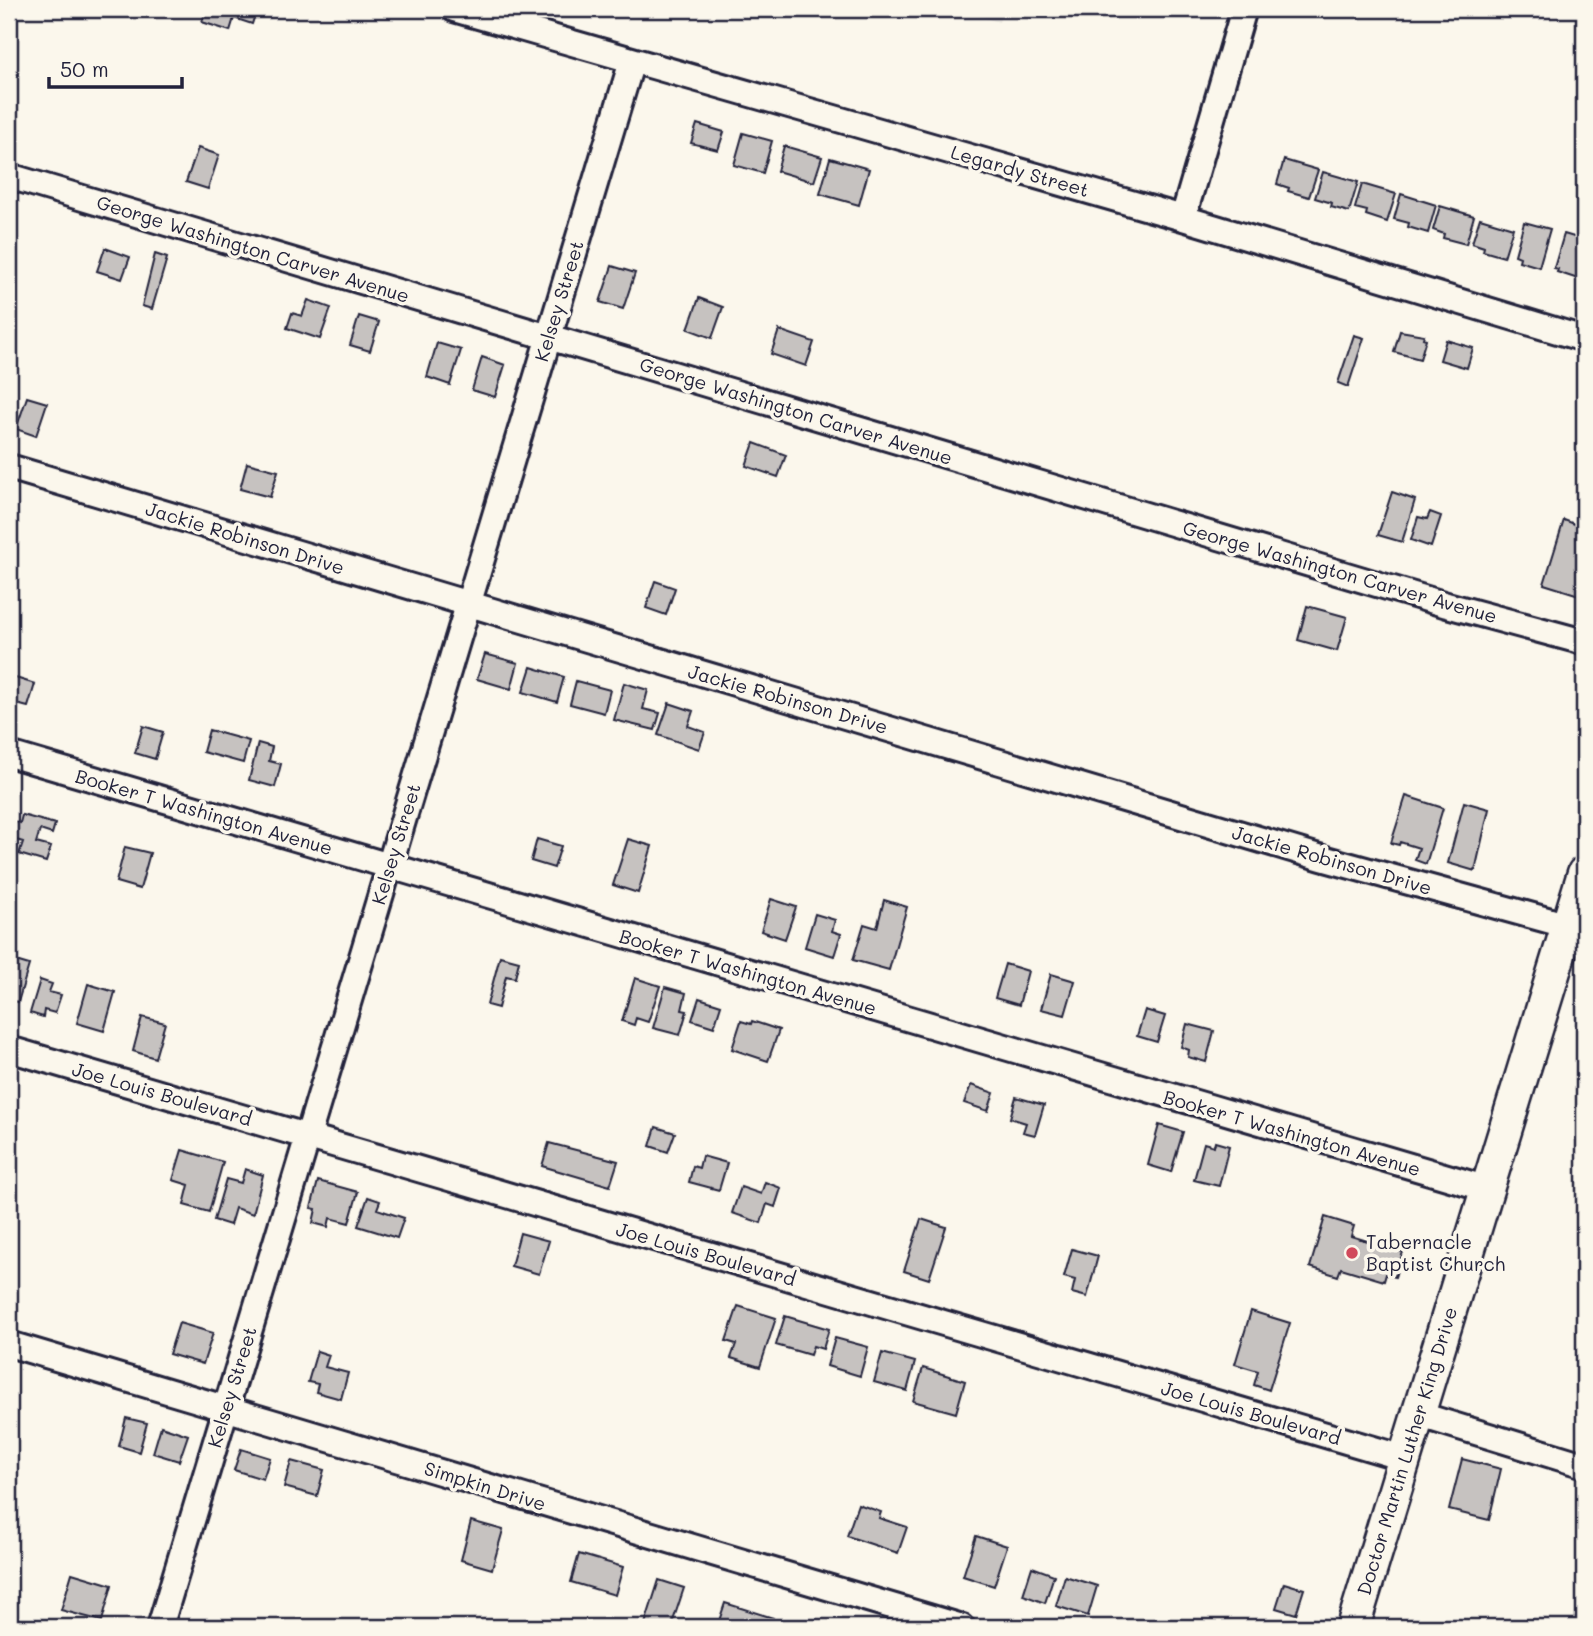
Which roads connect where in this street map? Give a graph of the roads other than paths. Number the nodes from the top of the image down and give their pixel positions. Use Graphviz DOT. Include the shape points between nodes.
graph roads {
  1 [pos="454,9"];
  2 [pos="1244,9"];
  3 [pos="632,61"];
  4 [pos="9,176"];
  5 [pos="1183,218"];
  6 [pos="548,338"];
  7 [pos="1584,339"];
  8 [pos="9,467"];
  9 [pos="468,606"];
  10 [pos="1584,642"];
  11 [pos="9,754"];
  12 [pos="389,867"];
  13 [pos="1584,873"];
  14 [pos="1569,926"];
  15 [pos="9,1049"];
  16 [pos="308,1137"];
  17 [pos="1488,1189"];
  18 [pos="9,1345"];
  19 [pos="226,1409"];
  20 [pos="1418,1415"];
  21 [pos="1404,1458"];
  22 [pos="1584,1465"];
  23 [pos="160,1627"];
  24 [pos="962,1627"];
  25 [pos="1353,1627"];
  1 -- 3 [label="street, Legardy Street"];
  2 -- 5 [label="street"];
  3 -- 5 [label="street, Legardy Street"];
  3 -- 6 [label="street, Kelsey Street"];
  4 -- 6 [label="street, George Washington Carver Avenue"];
  5 -- 7 [label="street, Legardy Street"];
  6 -- 9 [label="street, Kelsey Street"];
  6 -- 10 [label="street, George Washington Carver Avenue"];
  8 -- 9 [label="street, Jackie Robinson Drive"];
  9 -- 12 [label="street, Kelsey Street"];
  9 -- 14 [label="street, Jackie Robinson Drive" via="1308,854"];
  11 -- 12 [label="street, Booker T Washington Avenue"];
  12 -- 16 [label="street, Kelsey Street"];
  12 -- 17 [label="street, Booker T Washington Avenue"];
  13 -- 14 [label="main road, Doctor Martin Luther King Drive"];
  14 -- 17 [label="main road, Doctor Martin Luther King Drive"];
  15 -- 16 [label="street, Joe Louis Boulevard"];
  16 -- 19 [label="street, Kelsey Street"];
  16 -- 21 [label="street, Joe Louis Boulevard"];
  17 -- 20 [label="main road, Doctor Martin Luther King Drive"];
  18 -- 19 [label="street, Simpkin Drive"];
  19 -- 23 [label="street, Kelsey Street"];
  19 -- 24 [label="street, Simpkin Drive"];
  20 -- 21 [label="main road, Doctor Martin Luther King Drive"];
  20 -- 22 [label="street"];
  21 -- 25 [label="main road, Doctor Martin Luther King Drive"];
}
